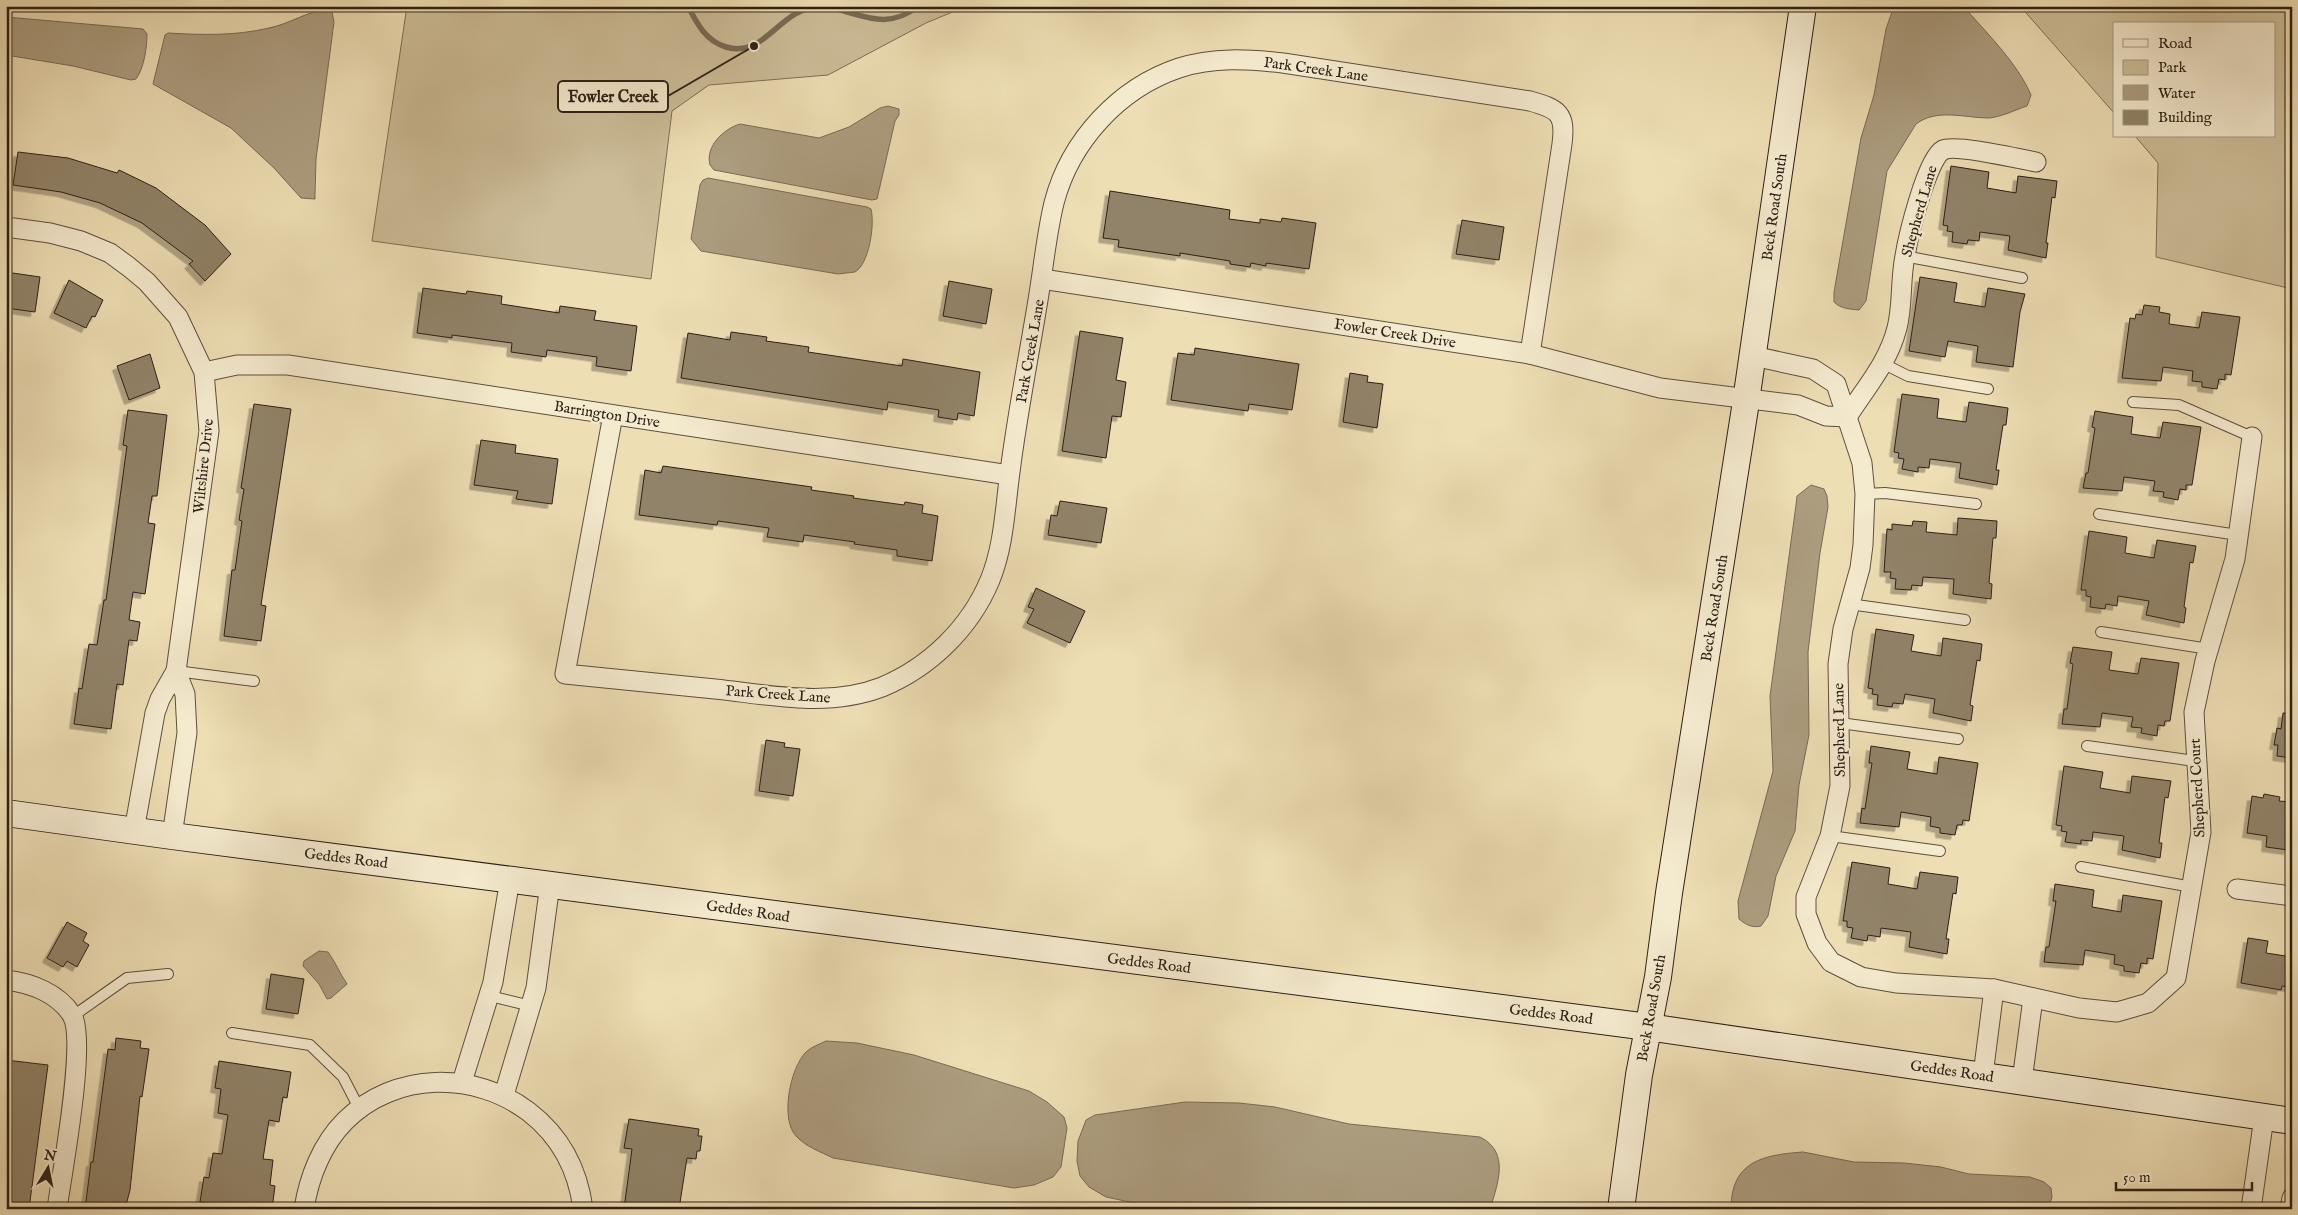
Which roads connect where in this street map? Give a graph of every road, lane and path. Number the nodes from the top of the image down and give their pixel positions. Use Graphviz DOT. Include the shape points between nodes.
graph roads {
  1 [pos="1803,6"];
  2 [pos="2036,162"];
  3 [pos="6,227"];
  4 [pos="1904,256"];
  5 [pos="2022,278"];
  6 [pos="1042,279"];
  7 [pos="1530,354"];
  8 [pos="1753,356"];
  9 [pos="1884,364"];
  10 [pos="204,372"];
  11 [pos="1988,389"];
  12 [pos="1747,398"];
  13 [pos="2133,402"];
  14 [pos="613,415"];
  15 [pos="1848,417"];
  16 [pos="2252,437"];
  17 [pos="1009,475"];
  18 [pos="1865,494"];
  19 [pos="1976,504"];
  20 [pos="2099,514"];
  21 [pos="2238,535"];
  22 [pos="1848,604"];
  23 [pos="1965,620"];
  24 [pos="2101,632"];
  25 [pos="2209,649"];
  26 [pos="176,671"];
  27 [pos="254,681"];
  28 [pos="1840,723"];
  29 [pos="1958,739"];
  30 [pos="2087,746"];
  31 [pos="2195,762"];
  32 [pos="6,813"];
  33 [pos="134,831"];
  34 [pos="172,836"];
  35 [pos="1830,836"];
  36 [pos="1940,851"];
  37 [pos="2081,867"];
  38 [pos="510,879"];
  39 [pos="550,884"];
  40 [pos="2192,887"];
  41 [pos="2237,889"];
  42 [pos="2292,896"];
  43 [pos="168,974"];
  44 [pos="6,980"];
  45 [pos="1994,989"];
  46 [pos="490,996"];
  47 [pos="2033,998"];
  48 [pos="531,1006"];
  49 [pos="73,1016"];
  50 [pos="1648,1027"];
  51 [pos="232,1033"];
  52 [pos="1983,1075"];
  53 [pos="2022,1081"];
  54 [pos="462,1082"];
  55 [pos="504,1095"];
  56 [pos="360,1108"];
  57 [pos="2264,1117"];
  58 [pos="2292,1121"];
  59 [pos="2292,1198"];
  60 [pos="57,1209"];
  61 [pos="304,1209"];
  62 [pos="583,1209"];
  63 [pos="1621,1209"];
  64 [pos="2251,1209"];
  65 [pos="2290,1209"];
  1 -- 8 [label="main road, Beck Road South"];
  2 -- 4 [label="street, Shepherd Lane" via="1957,148 1943,150 1936,156 1924,185"];
  3 -- 10 [label="street, Wiltshire Drive" via="81,241 130,267 178,317"];
  4 -- 5 [label="lane"];
  4 -- 9 [label="street, Shepherd Lane" via="1897,326"];
  6 -- 7 [label="street, Fowler Creek Drive"];
  6 -- 7 [label="street, Park Creek Lane" via="1054,202 1076,151 1103,116 1143,85 1181,67 1246,59 1283,63 1530,101 1550,106 1561,116 1564,128 1562,144"];
  6 -- 17 [label="street, Park Creek Lane"];
  7 -- 12 [label="street, Fowler Creek Drive" via="1660,388"];
  8 -- 12 [label="main road, Beck Road South"];
  8 -- 15 [label="street, Shepherd Lane" via="1814,369 1836,384"];
  9 -- 11 [label="lane" via="1908,376"];
  9 -- 15 [label="street, Shepherd Lane"];
  10 -- 14 [label="street, Barrington Drive" via="237,365 288,365"];
  10 -- 26 [label="street, Wiltshire Drive" via="209,431"];
  12 -- 15 [label="street" via="1798,405 1826,416"];
  12 -- 50 [label="main road, Beck Road South"];
  13 -- 16 [label="lane" via="2179,405"];
  14 -- 17 [label="street, Barrington Drive"];
  14 -- 17 [label="street, Park Creek Lane" via="565,674 816,700 882,687 938,653 958,632 980,600 990,581 1001,543"];
  15 -- 18 [label="street, Shepherd Lane" via="1862,463"];
  16 -- 21 [label="street, Shepherd Court"];
  18 -- 19 [label="lane" via="1885,493"];
  18 -- 22 [label="street, Shepherd Lane" via="1864,544"];
  20 -- 21 [label="lane"];
  21 -- 25 [label="street, Shepherd Court" via="2235,560"];
  22 -- 23 [label="lane"];
  22 -- 28 [label="street, Shepherd Lane" via="1838,664"];
  24 -- 25 [label="lane"];
  25 -- 31 [label="street, Shepherd Court" via="2194,712"];
  26 -- 27 [label="lane"];
  26 -- 33 [label="street, Wiltshire Drive" via="155,713"];
  26 -- 34 [label="street, Wiltshire Drive" via="185,694 187,725"];
  28 -- 29 [label="lane"];
  28 -- 35 [label="street, Shepherd Lane" via="1840,786"];
  30 -- 31 [label="lane"];
  31 -- 40 [label="street, Shepherd Court" via="2201,832"];
  32 -- 33 [label="main road, Geddes Road"];
  33 -- 34 [label="main road, Geddes Road"];
  34 -- 38 [label="main road, Geddes Road"];
  35 -- 36 [label="lane"];
  35 -- 45 [label="street, Shepherd Lane" via="1810,882 1806,914 1817,944 1831,962 1861,977 1896,983"];
  37 -- 40 [label="lane"];
  38 -- 39 [label="main road, Geddes Road"];
  38 -- 46 [label="street"];
  39 -- 48 [label="street"];
  39 -- 50 [label="main road, Geddes Road"];
  40 -- 47 [label="street, Shepherd Court" via="2176,978 2148,1003 2117,1012"];
  41 -- 42 [label="street"];
  43 -- 49 [label="lane" via="128,978"];
  44 -- 49 [label="street" via="23,982 49,994"];
  45 -- 47 [label="street, Shepherd Court"];
  45 -- 52 [label="street"];
  46 -- 48 [label="lane"];
  46 -- 54 [label="street"];
  47 -- 53 [label="street"];
  48 -- 55 [label="street"];
  49 -- 60 [label="street" via="77,1032 77,1060"];
  50 -- 52 [label="main road, Geddes Road"];
  50 -- 63 [label="main road, Beck Road South"];
  51 -- 56 [label="lane" via="310,1045 344,1077"];
  52 -- 53 [label="main road, Geddes Road"];
  53 -- 57 [label="main road, Geddes Road"];
  54 -- 55 [label="street"];
  54 -- 56 [label="street" via="413,1085"];
  55 -- 62 [label="street" via="553,1134 578,1182"];
  56 -- 61 [label="street" via="345,1121 322,1153 309,1182"];
  57 -- 58 [label="main road, Geddes Road"];
  57 -- 64 [label="street"];
  59 -- 65 [label="street"];
}
